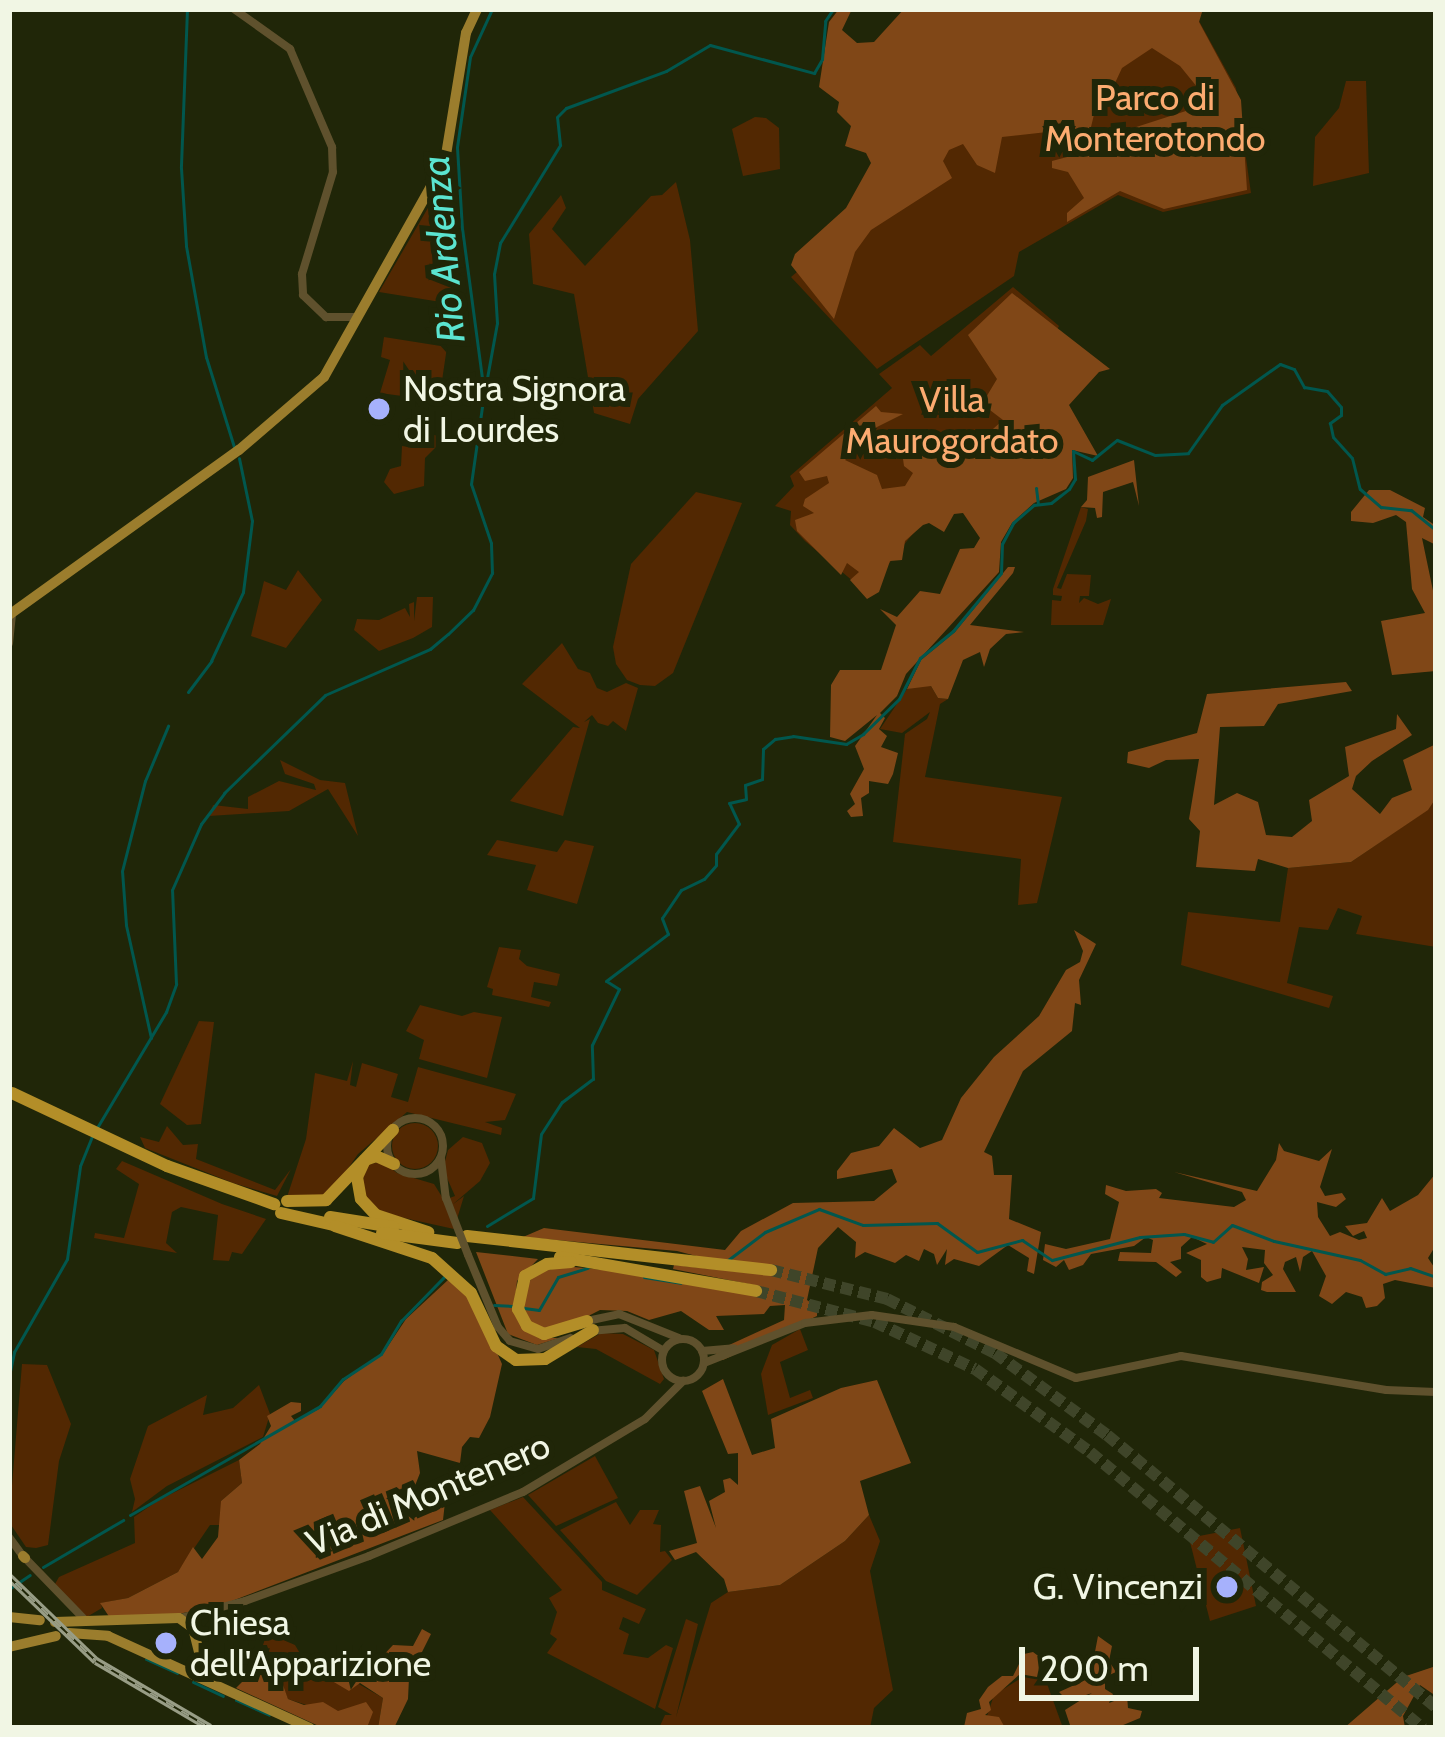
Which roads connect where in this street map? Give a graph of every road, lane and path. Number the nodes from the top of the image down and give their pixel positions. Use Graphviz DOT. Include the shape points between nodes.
graph roads {
  1 [pos="234,9"];
  2 [pos="478,9"];
  3 [pos="335,321"];
  4 [pos="351,330"];
  5 [pos="10,614"];
  6 [pos="9,644"];
  7 [pos="10,1096"];
  8 [pos="393,1130"];
  9 [pos="126,1152"];
  10 [pos="441,1157"];
  11 [pos="394,1164"];
  12 [pos="417,1174"];
  13 [pos="446,1196"];
  14 [pos="279,1206"];
  15 [pos="335,1226"];
  16 [pos="428,1232"];
  17 [pos="463,1243"];
  18 [pos="596,1262"];
  19 [pos="771,1270"];
  20 [pos="756,1291"];
  21 [pos="590,1326"];
  22 [pos="681,1339"];
  23 [pos="741,1347"];
  24 [pos="664,1351"];
  25 [pos="702,1351"];
  26 [pos="704,1363"];
  27 [pos="669,1376"];
  28 [pos="683,1381"];
  29 [pos="1436,1392"];
  30 [pos="662,1402"];
  31 [pos="9,1537"];
  32 [pos="58,1598"];
  33 [pos="202,1613"];
  34 [pos="9,1617"];
  35 [pos="179,1618"];
  36 [pos="40,1620"];
  37 [pos="93,1624"];
  38 [pos="194,1628"];
  39 [pos="60,1630"];
  40 [pos="9,1647"];
  41 [pos="197,1651"];
  42 [pos="177,1668"];
  43 [pos="222,1688"];
  44 [pos="310,1728"];
  1 -- 3 [label="street" via="290,49 333,155 302,278 308,302"];
  2 -- 4 [label="main road" via="466,34 448,152"];
  3 -- 4 [label="street"];
  3 -- 4 [label="street"];
  4 -- 5 [label="main road" via="324,377 238,450"];
  5 -- 6 [label="street"];
  7 -- 9 [label="highway"];
  8 -- 10 [label="street" via="411,1118 432,1124"];
  8 -- 11 [label="street" via="387,1144"];
  8 -- 14 [label="highway" via="326,1200"];
  9 -- 14 [label="highway"];
  9 -- 14 [label="highway"];
  10 -- 12 [label="street"];
  10 -- 13 [label="street"];
  11 -- 12 [label="street"];
  11 -- 16 [label="highway" via="364,1160 361,1199 376,1215"];
  12 -- 13 [label="street"];
  13 -- 17 [label="street, bridge"];
  14 -- 15 [label="highway"];
  14 -- 16 [label="highway"];
  15 -- 17 [label="highway"];
  15 -- 21 [label="highway" via="422,1252 464,1286 496,1346 516,1360 550,1357"];
  16 -- 17 [label="highway"];
  17 -- 18 [label="highway"];
  17 -- 19 [label="highway"];
  17 -- 21 [label="street" via="506,1338 544,1348"];
  18 -- 20 [label="highway"];
  18 -- 21 [label="highway" via="540,1267 525,1276 517,1298 527,1326 544,1334"];
  21 -- 22 [label="street" via="619,1314"];
  21 -- 24 [label="street" via="625,1328"];
  22 -- 24 [label="street"];
  22 -- 25 [label="street"];
  23 -- 25 [label="street"];
  23 -- 26 [label="street"];
  23 -- 29 [label="street" via="820,1319 910,1317 954,1327 1069,1377 1181,1356"];
  24 -- 27 [label="street"];
  25 -- 26 [label="street"];
  26 -- 28 [label="street"];
  27 -- 28 [label="street"];
  27 -- 30 [label="street"];
  28 -- 30 [label="street, Via di Montenero"];
  30 -- 33 [label="street, Via di Montenero" via="523,1492"];
  31 -- 32 [label="street"];
  32 -- 37 [label="street"];
  32 -- 39 [label="street"];
  33 -- 35 [label="street, Via di Montenero"];
  33 -- 38 [label="main road"];
  34 -- 36 [label="main road"];
  35 -- 37 [label="main road, Via di Montenero"];
  35 -- 38 [label="main road"];
  37 -- 39 [label="main road, Via di Montenero"];
  38 -- 41 [label="main road"];
  39 -- 40 [label="main road"];
  39 -- 42 [label="main road" via="96,1632"];
  41 -- 42 [label="main road" via="191,1664"];
  41 -- 43 [label="main road"];
  42 -- 43 [label="main road"];
  43 -- 44 [label="main road"];
}
